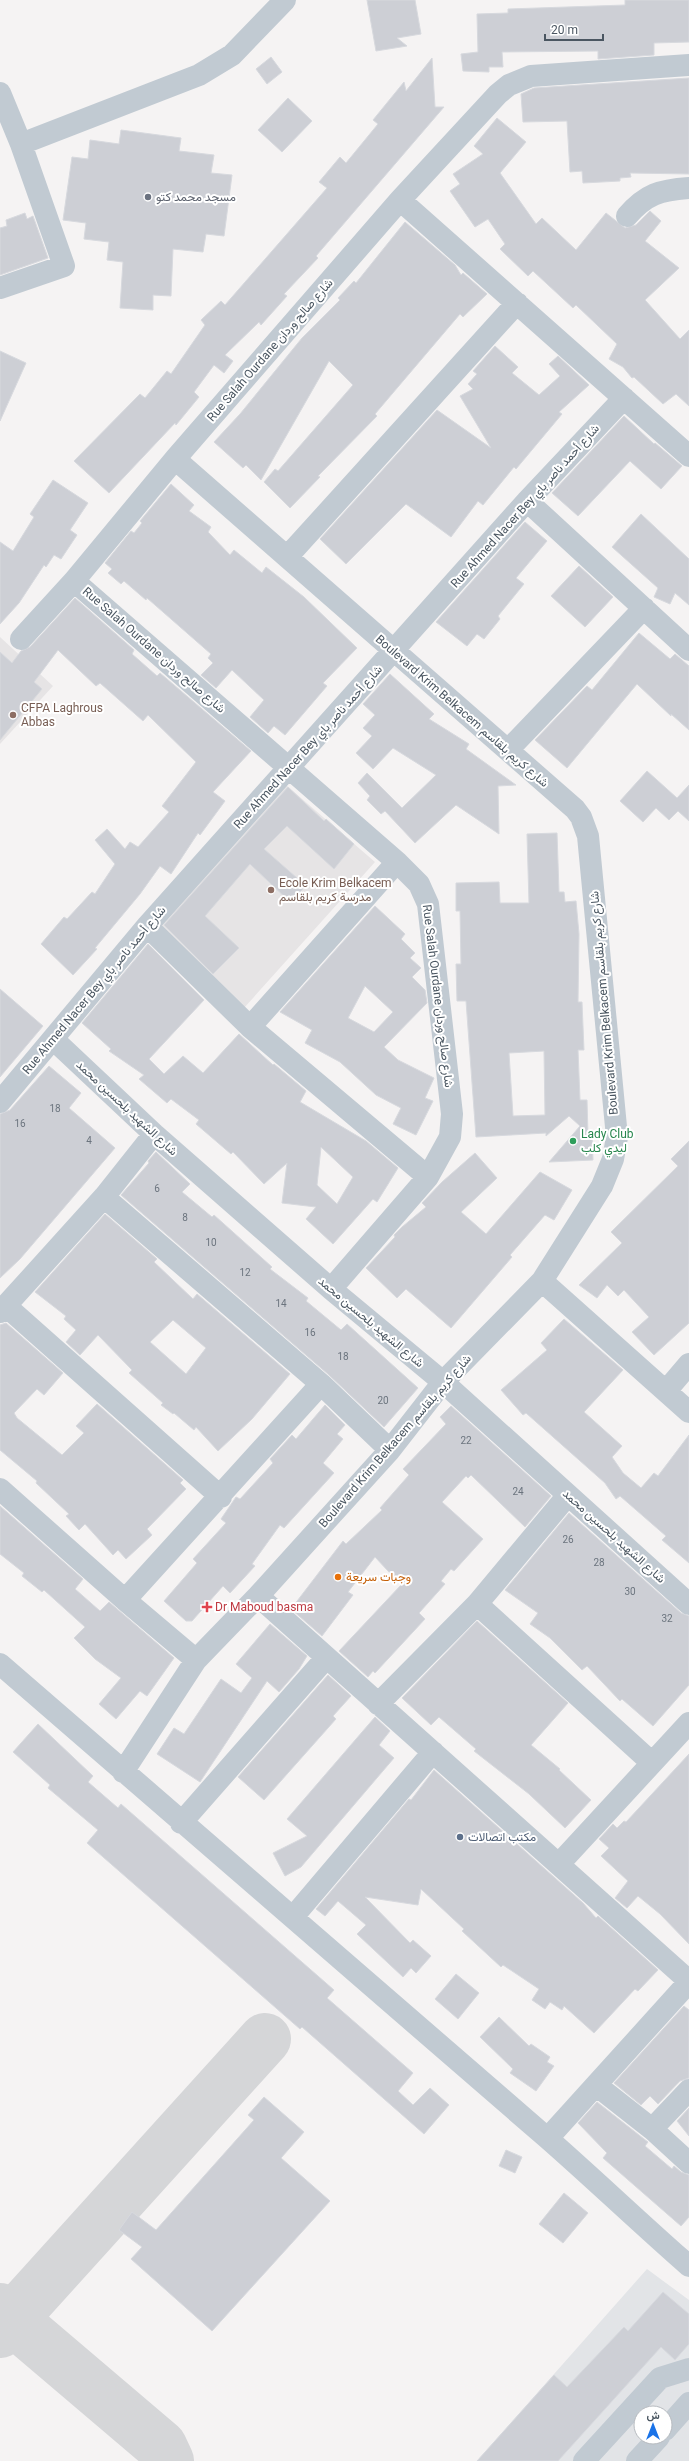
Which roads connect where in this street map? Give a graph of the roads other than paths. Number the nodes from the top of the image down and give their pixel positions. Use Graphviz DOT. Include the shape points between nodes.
graph roads {
  1 [pos="285,0"];
  2 [pos="689,65"];
  3 [pos="0,93"];
  4 [pos="21,144"];
  5 [pos="689,188"];
  6 [pos="400,200"];
  7 [pos="627,216"];
  8 [pos="0,288"];
  9 [pos="517,303"];
  10 [pos="624,398"];
  11 [pos="689,456"];
  12 [pos="175,459"];
  13 [pos="528,501"];
  14 [pos="287,557"];
  15 [pos="74,581"];
  16 [pos="644,608"];
  17 [pos="21,639"];
  18 [pos="689,650"];
  19 [pos="393,652"];
  20 [pos="509,749"];
  21 [pos="289,768"];
  22 [pos="398,862"];
  23 [pos="147,926"];
  24 [pos="250,1027"];
  25 [pos="53,1039"];
  26 [pos="0,1102"];
  27 [pos="154,1134"];
  28 [pos="428,1178"];
  29 [pos="104,1197"];
  30 [pos="542,1281"];
  31 [pos="331,1289"];
  32 [pos="3,1309"];
  33 [pos="689,1364"];
  34 [pos="443,1382"];
  35 [pos="321,1384"];
  36 [pos="666,1391"];
  37 [pos="689,1412"];
  38 [pos="390,1450"];
  39 [pos="0,1489"];
  40 [pos="568,1495"];
  41 [pos="220,1497"];
  42 [pos="258,1596"];
  43 [pos="125,1600"];
  44 [pos="477,1604"];
  45 [pos="689,1604"];
  46 [pos="326,1658"];
  47 [pos="196,1660"];
  48 [pos="0,1664"];
  49 [pos="378,1704"];
  50 [pos="689,1723"];
  51 [pos="432,1752"];
  52 [pos="651,1762"];
  53 [pos="123,1772"];
  54 [pos="180,1823"];
  55 [pos="559,1864"];
  56 [pos="293,1917"];
  57 [pos="686,1991"];
  58 [pos="596,2085"];
  59 [pos="689,2090"];
  60 [pos="652,2130"];
  61 [pos="548,2138"];
  62 [pos="689,2163"];
  63 [pos="686,2258"];
  64 [pos="689,2369"];
  65 [pos="689,2403"];
  66 [pos="673,2421"];
  67 [pos="651,2445"];
  68 [pos="584,2461"];
  69 [pos="637,2461"];
  1 -- 4 [label="street" via="232,55 199,75"];
  2 -- 6 [label="street, Rue Salah Ourdane شارع صالح وردان" via="531,76 520,79 498,94 478,113"];
  3 -- 4 [label="street"];
  4 -- 8 [label="street" via="64,266"];
  5 -- 7 [label="street" via="666,189 641,200"];
  6 -- 9 [label="street"];
  6 -- 12 [label="street, Rue Salah Ourdane شارع صالح وردان"];
  9 -- 10 [label="street"];
  9 -- 14 [label="street"];
  10 -- 11 [label="street"];
  10 -- 13 [label="street, Rue Ahmed Nacer Bey شارع أحمد ناصر باي"];
  12 -- 14 [label="street, Boulevard Krim Belkacem شارع كريم بلقاسم"];
  12 -- 15 [label="street, Rue Salah Ourdane شارع صالح وردان"];
  13 -- 16 [label="street"];
  13 -- 19 [label="street, Rue Ahmed Nacer Bey شارع أحمد ناصر باي"];
  14 -- 19 [label="street, Boulevard Krim Belkacem شارع كريم بلقاسم"];
  15 -- 17 [label="street"];
  15 -- 21 [label="street, Rue Salah Ourdane شارع صالح وردان"];
  16 -- 18 [label="street"];
  16 -- 20 [label="street"];
  19 -- 20 [label="street, Boulevard Krim Belkacem شارع كريم بلقاسم"];
  19 -- 21 [label="street, Rue Ahmed Nacer Bey شارع أحمد ناصر باي"];
  20 -- 30 [label="street, Boulevard Krim Belkacem شارع كريم بلقاسم" via="576,809 587,831 617,1137 613,1159 602,1186"];
  21 -- 22 [label="street, Rue Salah Ourdane شارع صالح وردان"];
  21 -- 23 [label="street, Rue Ahmed Nacer Bey شارع أحمد ناصر باي"];
  22 -- 24 [label="street"];
  22 -- 28 [label="street, Rue Salah Ourdane شارع صالح وردان" via="419,884 430,914 452,1114 450,1137"];
  23 -- 24 [label="street"];
  23 -- 25 [label="street, Rue Ahmed Nacer Bey شارع أحمد ناصر باي"];
  24 -- 28 [label="street"];
  25 -- 26 [label="street, Rue Ahmed Nacer Bey شارع أحمد ناصر باي"];
  25 -- 27 [label="street, شارع الشهيد بلحسين محمد"];
  27 -- 29 [label="street"];
  27 -- 31 [label="street, شارع الشهيد بلحسين محمد"];
  28 -- 31 [label="street, Rue Salah Ourdane شارع صالح وردان"];
  29 -- 32 [label="street"];
  29 -- 35 [label="street"];
  30 -- 34 [label="street, Boulevard Krim Belkacem شارع كريم بلقاسم"];
  30 -- 36 [label="street"];
  31 -- 34 [label="street, شارع الشهيد بلحسين محمد"];
  32 -- 41 [label="street"];
  33 -- 36 [label="street"];
  34 -- 38 [label="street, Boulevard Krim Belkacem شارع كريم بلقاسم"];
  34 -- 40 [label="street, شارع الشهيد بلحسين محمد"];
  35 -- 38 [label="street"];
  35 -- 41 [label="street"];
  36 -- 37 [label="street"];
  38 -- 42 [label="street, Boulevard Krim Belkacem شارع كريم بلقاسم"];
  39 -- 43 [label="street"];
  40 -- 44 [label="street"];
  40 -- 45 [label="street, شارع الشهيد بلحسين محمد"];
  41 -- 43 [label="street"];
  42 -- 46 [label="street"];
  42 -- 47 [label="street, Boulevard Krim Belkacem شارع كريم بلقاسم"];
  43 -- 47 [label="street"];
  44 -- 49 [label="street"];
  44 -- 52 [label="street"];
  46 -- 49 [label="street"];
  46 -- 54 [label="street"];
  47 -- 53 [label="street, Boulevard Krim Belkacem شارع كريم بلقاسم"];
  48 -- 53 [label="street"];
  49 -- 51 [label="street"];
  50 -- 52 [label="street"];
  51 -- 55 [label="street"];
  51 -- 56 [label="street"];
  52 -- 55 [label="street"];
  53 -- 54 [label="street"];
  54 -- 56 [label="street"];
  55 -- 57 [label="street"];
  56 -- 61 [label="street"];
  57 -- 58 [label="street"];
  58 -- 60 [label="street"];
  58 -- 61 [label="street"];
  59 -- 60 [label="street"];
  60 -- 62 [label="street"];
  61 -- 63 [label="street"];
  64 -- 68 [label="street" via="660,2378"];
  65 -- 66 [label="street"];
  67 -- 69 [label="street"];
}
